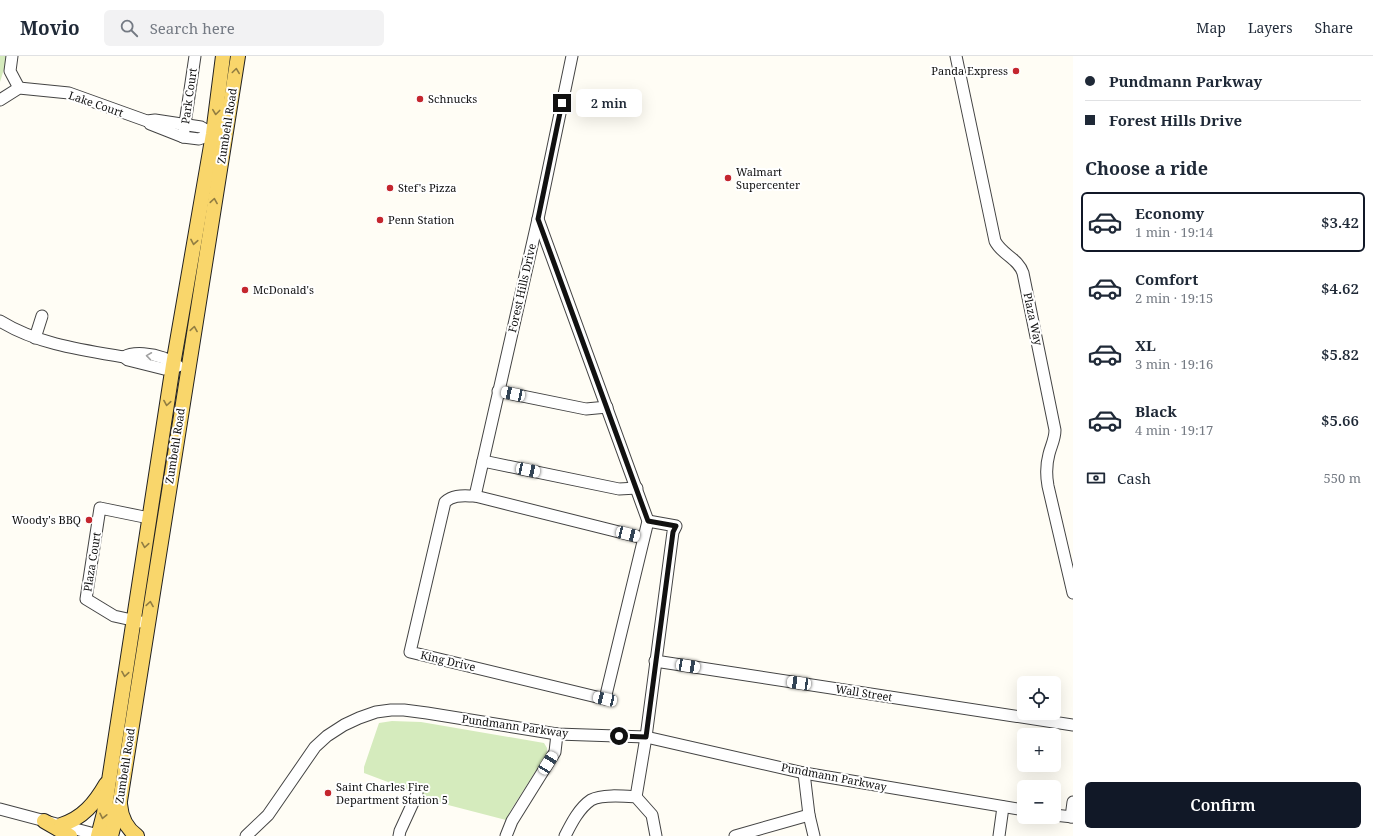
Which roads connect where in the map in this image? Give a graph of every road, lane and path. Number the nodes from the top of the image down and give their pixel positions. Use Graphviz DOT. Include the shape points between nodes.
graph roads {
  1 [pos="12,56"];
  2 [pos="195,56"];
  3 [pos="223,56"];
  4 [pos="238,56"];
  5 [pos="572,56"];
  6 [pos="956,56"];
  7 [pos="19,88"];
  8 [pos="0,100"];
  9 [pos="147,121"];
  10 [pos="185,125"];
  11 [pos="219,136"];
  12 [pos="183,137"];
  13 [pos="538,219"];
  14 [pos="42,316"];
  15 [pos="0,321"];
  16 [pos="35,338"];
  17 [pos="173,365"];
  18 [pos="188,368"];
  19 [pos="498,391"];
  20 [pos="607,407"];
  21 [pos="483,461"];
  22 [pos="636,488"];
  23 [pos="475,496"];
  24 [pos="150,518"];
  25 [pos="648,521"];
  26 [pos="643,538"];
  27 [pos="1071,580"];
  28 [pos="1073,593"];
  29 [pos="133,620"];
  30 [pos="147,624"];
  31 [pos="656,661"];
  32 [pos="1073,725"];
  33 [pos="557,734"];
  34 [pos="646,737"];
  35 [pos="804,773"];
  36 [pos="109,778"];
  37 [pos="417,794"];
  38 [pos="636,797"];
  39 [pos="120,801"];
  40 [pos="1073,802"];
  41 [pos="1003,807"];
  42 [pos="0,809"];
  43 [pos="1017,809"];
  44 [pos="809,815"];
  45 [pos="1061,816"];
  46 [pos="1072,817"];
  47 [pos="44,821"];
  48 [pos="61,825"];
  49 [pos="70,836"];
  50 [pos="102,836"];
  51 [pos="137,836"];
  52 [pos="246,836"];
  53 [pos="399,836"];
  54 [pos="506,836"];
  55 [pos="565,836"];
  56 [pos="656,836"];
  57 [pos="736,836"];
  58 [pos="814,836"];
  59 [pos="999,836"];
  1 -- 7 [label="street" via="10,71"];
  2 -- 10 [label="street, Park Court"];
  3 -- 11 [label="main road, Zumbehl Road, one-way"];
  11 -- 4 [label="main road, Zumbehl Road, one-way"];
  5 -- 13 [label="street, Forest Hills Drive"];
  6 -- 27 [label="street, Plaza Way" via="995,241 1004,253 1018,262 1023,273 1055,430 1046,471 1051,504"];
  7 -- 8 [label="street"];
  7 -- 9 [label="street, Lake Court" via="69,93"];
  9 -- 10 [label="street, Lake Court"];
  9 -- 12 [label="street, Lake Court"];
  10 -- 11 [label="street, Lake Court" via="201,127"];
  10 -- 12 [label="street, Park Court"];
  11 -- 12 [label="street, Lake Court"];
  11 -- 17 [label="main road, Zumbehl Road, one-way"];
  18 -- 11 [label="main road, Zumbehl Road, one-way"];
  13 -- 19 [label="street, Forest Hills Drive"];
  13 -- 20 [label="street"];
  14 -- 16 [label="street"];
  15 -- 16 [label="street"];
  16 -- 17 [label="street" via="124,357 129,354 165,358"];
  17 -- 18 [label="street"];
  17 -- 24 [label="main road, Zumbehl Road, one-way"];
  30 -- 18 [label="main road, Zumbehl Road, one-way"];
  19 -- 20 [label="street" via="586,409"];
  19 -- 21 [label="street, Forest Hills Drive"];
  20 -- 22 [label="street"];
  21 -- 22 [label="street" via="619,489"];
  21 -- 23 [label="street, Forest Hills Drive"];
  22 -- 25 [label="street"];
  23 -- 26 [label="street, King Drive"];
  23 -- 26 [label="street, King Drive" via="454,496 445,502 410,652 605,699"];
  24 -- 29 [label="main road, Zumbehl Road, one-way"];
  24 -- 29 [label="street, Plaza Court" via="100,508 86,599 114,616"];
  25 -- 26 [label="street"];
  25 -- 31 [label="street" via="676,526 672,539"];
  27 -- 28 [label="street, Plaza Way"];
  29 -- 30 [label="street, Plaza Court"];
  29 -- 36 [label="main road, Zumbehl Road, one-way"];
  30 -- 39 [label="main road, Zumbehl Road"];
  31 -- 32 [label="street, Wall Street"];
  31 -- 34 [label="street"];
  33 -- 34 [label="street, Pundmann Parkway"];
  33 -- 52 [label="street, Pundmann Parkway" via="404,710 376,712 344,725 315,747 268,815"];
  33 -- 54 [label="street" via="555,752 512,821"];
  34 -- 35 [label="street, Pundmann Parkway"];
  34 -- 38 [label="street"];
  35 -- 41 [label="street, Pundmann Parkway"];
  35 -- 44 [label="street"];
  36 -- 48 [label="main road" via="87,810"];
  36 -- 50 [label="main road, Zumbehl Road, one-way"];
  37 -- 53 [label="street"];
  38 -- 55 [label="street" via="609,796 592,800 583,808"];
  38 -- 56 [label="street" via="652,815"];
  39 -- 50 [label="main road, Zumbehl Road"];
  39 -- 51 [label="main road" via="125,822 129,830"];
  40 -- 46 [label="street"];
  41 -- 43 [label="street, Pundmann Parkway"];
  41 -- 59 [label="street"];
  42 -- 47 [label="street"];
  44 -- 57 [label="street"];
  44 -- 58 [label="street"];
  45 -- 46 [label="street"];
  47 -- 48 [label="street"];
  47 -- 49 [label="main road"];
  48 -- 50 [label="street"];
}
